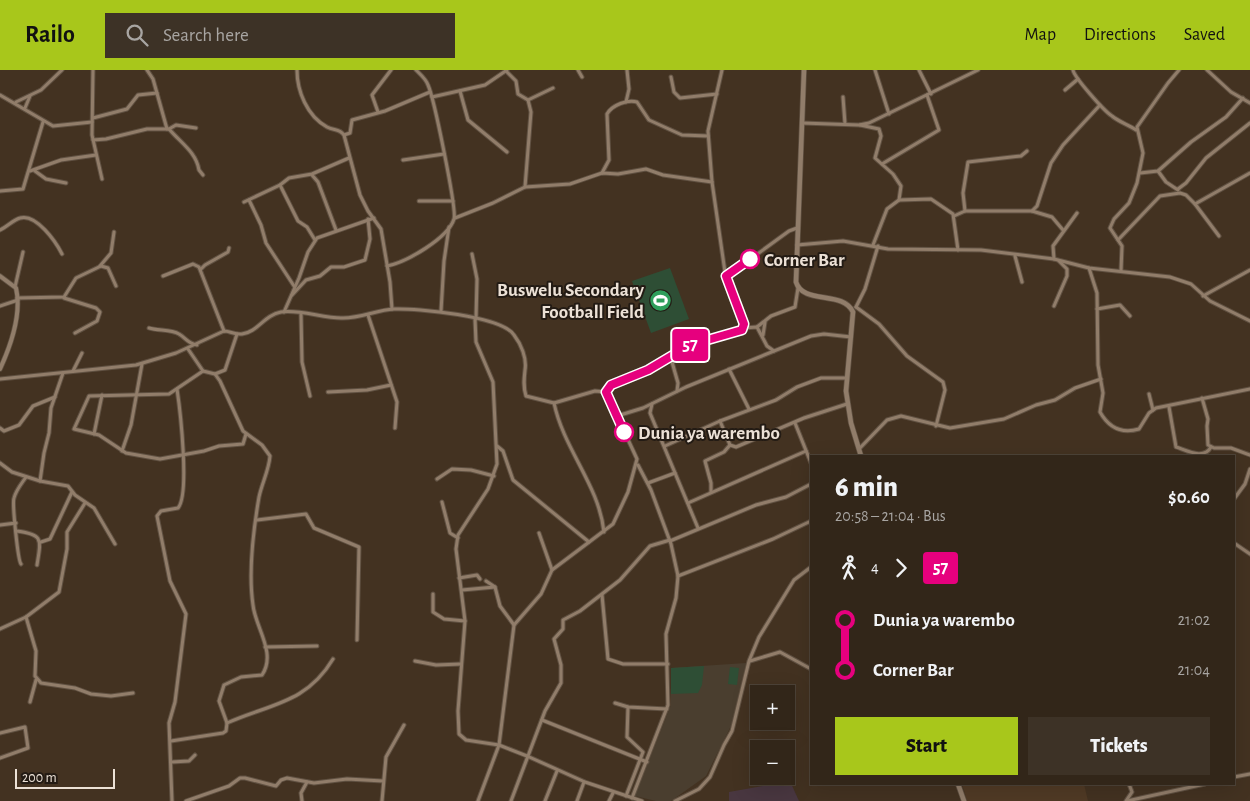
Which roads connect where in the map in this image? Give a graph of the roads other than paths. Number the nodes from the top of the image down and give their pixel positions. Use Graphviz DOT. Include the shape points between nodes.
graph roads {
  1 [pos="62,70"];
  2 [pos="93,70"];
  3 [pos="147,70"];
  4 [pos="297,70"];
  5 [pos="391,70"];
  6 [pos="416,70"];
  7 [pos="507,70"];
  8 [pos="578,70"];
  9 [pos="627,70"];
  10 [pos="722,70"];
  11 [pos="804,70"];
  12 [pos="875,70"];
  13 [pos="919,70"];
  14 [pos="978,70"];
  15 [pos="1073,70"];
  16 [pos="1180,70"];
  17 [pos="1207,70"];
  18 [pos="967,72"];
  19 [pos="582,76"];
  20 [pos="671,77"];
  21 [pos="1078,79"];
  22 [pos="553,88"];
  23 [pos="1065,90"];
  24 [pos="460,91"];
  25 [pos="430,92"];
  26 [pos="157,93"];
  27 [pos="717,94"];
  28 [pos="0,95"];
  29 [pos="929,95"];
  30 [pos="31,96"];
  31 [pos="843,96"];
  32 [pos="432,97"];
  33 [pos="1243,98"];
  34 [pos="528,100"];
  35 [pos="626,102"];
  36 [pos="16,103"];
  37 [pos="1250,103"];
  38 [pos="1100,105"];
  39 [pos="25,109"];
  40 [pos="378,112"];
  41 [pos="889,114"];
  42 [pos="92,120"];
  43 [pos="43,122"];
  44 [pos="802,123"];
  45 [pos="845,124"];
  46 [pos="1250,124"];
  47 [pos="859,125"];
  48 [pos="196,128"];
  49 [pos="168,129"];
  50 [pos="1137,131"];
  51 [pos="344,135"];
  52 [pos="708,136"];
  53 [pos="93,140"];
  54 [pos="1027,151"];
  55 [pos="507,152"];
  56 [pos="444,154"];
  57 [pos="96,155"];
  58 [pos="349,158"];
  59 [pos="403,160"];
  60 [pos="882,164"];
  61 [pos="34,170"];
  62 [pos="30,171"];
  63 [pos="1158,171"];
  64 [pos="1250,172"];
  65 [pos="602,173"];
  66 [pos="1139,173"];
  67 [pos="312,174"];
  68 [pos="203,175"];
  69 [pos="102,179"];
  70 [pos="712,182"];
  71 [pos="66,183"];
  72 [pos="280,185"];
  73 [pos="525,187"];
  74 [pos="1178,189"];
  75 [pos="0,191"];
  76 [pos="1177,194"];
  77 [pos="249,200"];
  78 [pos="899,200"];
  79 [pos="419,201"];
  80 [pos="453,201"];
  81 [pos="244,202"];
  82 [pos="1195,204"];
  83 [pos="965,211"];
  84 [pos="1032,211"];
  85 [pos="1077,213"];
  86 [pos="954,216"];
  87 [pos="374,218"];
  88 [pos="455,218"];
  89 [pos="368,219"];
  90 [pos="336,224"];
  91 [pos="450,226"];
  92 [pos="341,228"];
  93 [pos="797,228"];
  94 [pos="0,230"];
  95 [pos="336,230"];
  96 [pos="1063,230"];
  97 [pos="114,232"];
  98 [pos="1219,236"];
  99 [pos="315,240"];
  100 [pos="1118,240"];
  101 [pos="797,245"];
  102 [pos="873,245"];
  103 [pos="878,246"];
  104 [pos="229,248"];
  105 [pos="958,250"];
  106 [pos="24,252"];
  107 [pos="62,254"];
  108 [pos="472,254"];
  109 [pos="1015,256"];
  110 [pos="1056,260"];
  111 [pos="100,266"];
  112 [pos="387,266"];
  113 [pos="1089,268"];
  114 [pos="201,269"];
  115 [pos="1250,270"];
  116 [pos="1121,271"];
  117 [pos="0,276"];
  118 [pos="162,276"];
  119 [pos="726,276"];
  120 [pos="1022,282"];
  121 [pos="116,286"];
  122 [pos="294,286"];
  123 [pos="15,287"];
  124 [pos="798,288"];
  125 [pos="292,295"];
  126 [pos="1203,296"];
  127 [pos="64,298"];
  128 [pos="18,299"];
  129 [pos="0,306"];
  130 [pos="1054,306"];
  131 [pos="392,309"];
  132 [pos="1097,309"];
  133 [pos="854,310"];
  134 [pos="441,311"];
  135 [pos="284,312"];
  136 [pos="301,314"];
  137 [pos="368,315"];
  138 [pos="1130,316"];
  139 [pos="475,319"];
  140 [pos="765,321"];
  141 [pos="1250,321"];
  142 [pos="757,327"];
  143 [pos="149,328"];
  144 [pos="744,328"];
  145 [pos="224,331"];
  146 [pos="75,333"];
  147 [pos="236,334"];
  148 [pos="763,337"];
  149 [pos="851,337"];
  150 [pos="197,345"];
  151 [pos="767,346"];
  152 [pos="188,348"];
  153 [pos="774,351"];
  154 [pos="82,353"];
  155 [pos="670,355"];
  156 [pos="764,355"];
  157 [pos="142,364"];
  158 [pos="0,369"];
  159 [pos="729,369"];
  160 [pos="73,371"];
  161 [pos="203,371"];
  162 [pos="63,373"];
  163 [pos="215,374"];
  164 [pos="846,378"];
  165 [pos="0,379"];
  166 [pos="1101,379"];
  167 [pos="391,385"];
  168 [pos="177,389"];
  169 [pos="1250,389"];
  170 [pos="677,391"];
  171 [pos="328,392"];
  172 [pos="606,392"];
  173 [pos="1149,394"];
  174 [pos="102,395"];
  175 [pos="136,395"];
  176 [pos="310,396"];
  177 [pos="55,397"];
  178 [pos="1202,398"];
  179 [pos="554,403"];
  180 [pos="652,404"];
  181 [pos="847,404"];
  182 [pos="1169,407"];
  183 [pos="643,408"];
  184 [pos="748,409"];
  185 [pos="1153,410"];
  186 [pos="650,413"];
  187 [pos="617,416"];
  188 [pos="720,420"];
  189 [pos="795,423"];
  190 [pos="936,426"];
  191 [pos="0,428"];
  192 [pos="395,428"];
  193 [pos="94,434"];
  194 [pos="246,434"];
  195 [pos="730,445"];
  196 [pos="497,446"];
  197 [pos="665,446"];
  198 [pos="1211,447"];
  199 [pos="859,449"];
  200 [pos="122,451"];
  201 [pos="806,451"];
  202 [pos="182,455"];
  203 [pos="861,455"];
  204 [pos="1201,455"];
  205 [pos="1250,455"];
  206 [pos="810,461"];
  207 [pos="0,463"];
  208 [pos="638,464"];
  209 [pos="1250,469"];
  210 [pos="675,473"];
  211 [pos="494,476"];
  212 [pos="26,477"];
  213 [pos="437,479"];
  214 [pos="1248,481"];
  215 [pos="40,482"];
  216 [pos="648,483"];
  217 [pos="810,485"];
  218 [pos="72,492"];
  219 [pos="711,492"];
  220 [pos="1235,498"];
  221 [pos="442,502"];
  222 [pos="85,503"];
  223 [pos="688,503"];
  224 [pos="257,520"];
  225 [pos="810,521"];
  226 [pos="16,523"];
  227 [pos="0,525"];
  228 [pos="698,528"];
  229 [pos="16,531"];
  230 [pos="604,532"];
  231 [pos="539,533"];
  232 [pos="458,538"];
  233 [pos="670,540"];
  234 [pos="40,542"];
  235 [pos="589,542"];
  236 [pos="115,544"];
  237 [pos="1235,544"];
  238 [pos="1250,554"];
  239 [pos="21,564"];
  240 [pos="37,565"];
  241 [pos="810,567"];
  242 [pos="552,570"];
  243 [pos="678,576"];
  244 [pos="459,578"];
  245 [pos="480,579"];
  246 [pos="486,581"];
  247 [pos="496,588"];
  248 [pos="462,590"];
  249 [pos="433,594"];
  250 [pos="602,594"];
  251 [pos="26,617"];
  252 [pos="465,621"];
  253 [pos="514,624"];
  254 [pos="0,629"];
  255 [pos="357,640"];
  256 [pos="265,646"];
  257 [pos="317,646"];
  258 [pos="333,659"];
  259 [pos="415,661"];
  260 [pos="749,661"];
  261 [pos="461,664"];
  262 [pos="668,664"];
  263 [pos="810,668"];
  264 [pos="36,679"];
  265 [pos="133,693"];
  266 [pos="30,702"];
  267 [pos="615,703"];
  268 [pos="628,707"];
  269 [pos="667,709"];
  270 [pos="542,720"];
  271 [pos="228,723"];
  272 [pos="404,725"];
  273 [pos="0,733"];
  274 [pos="171,741"];
  275 [pos="499,746"];
  276 [pos="195,755"];
  277 [pos="528,756"];
  278 [pos="0,758"];
  279 [pos="641,760"];
  280 [pos="172,762"];
  281 [pos="647,762"];
  282 [pos="557,771"];
  283 [pos="1250,774"];
  284 [pos="1235,777"];
  285 [pos="383,781"];
  286 [pos="307,782"];
  287 [pos="584,782"];
  288 [pos="958,785"];
  289 [pos="1129,785"];
  290 [pos="1200,785"];
  291 [pos="613,793"];
  292 [pos="626,796"];
  293 [pos="632,798"];
  294 [pos="172,801"];
  295 [pos="186,801"];
  296 [pos="302,801"];
  297 [pos="382,801"];
  298 [pos="478,801"];
  299 [pos="511,801"];
  300 [pos="545,801"];
  301 [pos="576,801"];
  302 [pos="609,801"];
  303 [pos="640,801"];
  304 [pos="675,801"];
  305 [pos="964,801"];
  306 [pos="1126,801"];
  1 -- 30 [label="street"];
  2 -- 42 [label="street"];
  3 -- 26 [label="street" via="153,77"];
  4 -- 51 [label="street" via="301,94 310,112 327,127"];
  5 -- 40 [label="street" via="372,95"];
  6 -- 25 [label="street" via="428,83"];
  7 -- 24 [label="street" via="491,82"];
  7 -- 34 [label="street" via="516,81 518,94"];
  8 -- 19 [label="street"];
  9 -- 35 [label="street"];
  10 -- 27 [label="street"];
  11 -- 44 [label="main road"];
  12 -- 41 [label="street"];
  13 -- 29 [label="street"];
  14 -- 18 [label="street"];
  15 -- 21 [label="street"];
  16 -- 50 [label="street" via="1148,109"];
  17 -- 33 [label="street"];
  18 -- 29 [label="street"];
  20 -- 27 [label="street" via="674,92 680,98"];
  21 -- 23 [label="street"];
  21 -- 38 [label="street"];
  22 -- 34 [label="street"];
  24 -- 32 [label="street"];
  24 -- 55 [label="street" via="468,120"];
  25 -- 32 [label="street"];
  25 -- 40 [label="street"];
  26 -- 42 [label="street" via="138,95 127,110"];
  26 -- 49 [label="street"];
  27 -- 52 [label="street"];
  28 -- 36 [label="street"];
  29 -- 41 [label="street"];
  29 -- 60 [label="street" via="939,130"];
  30 -- 36 [label="street"];
  30 -- 39 [label="street" via="25,103"];
  31 -- 45 [label="street"];
  32 -- 56 [label="street"];
  33 -- 37 [label="street"];
  33 -- 63 [label="street" via="1226,117"];
  34 -- 73 [label="street" via="531,112"];
  35 -- 52 [label="street" via="637,102 647,119 677,133"];
  35 -- 65 [label="street" via="611,108 607,114 609,160"];
  36 -- 39 [label="street"];
  38 -- 50 [label="street"];
  38 -- 84 [label="street" via="1051,163 1037,206"];
  39 -- 43 [label="street"];
  40 -- 51 [label="street" via="352,120 350,133"];
  41 -- 47 [label="street"];
  42 -- 43 [label="street" via="56,127"];
  42 -- 53 [label="street"];
  43 -- 62 [label="street" via="34,146"];
  44 -- 45 [label="street"];
  44 -- 93 [label="main road"];
  45 -- 47 [label="street"];
  46 -- 74 [label="street" via="1206,158"];
  47 -- 60 [label="street" via="879,129 881,136 874,156"];
  48 -- 49 [label="street" via="176,126"];
  49 -- 53 [label="street" via="147,129"];
  49 -- 68 [label="street" via="192,153"];
  50 -- 66 [label="street" via="1142,153"];
  51 -- 58 [label="street"];
  52 -- 70 [label="street"];
  53 -- 57 [label="street"];
  54 -- 83 [label="street" via="1021,156 968,162 963,193"];
  56 -- 59 [label="street"];
  56 -- 80 [label="street"];
  57 -- 61 [label="street" via="60,160"];
  57 -- 69 [label="street"];
  58 -- 67 [label="street"];
  58 -- 87 [label="street" via="360,195"];
  60 -- 78 [label="street" via="901,186"];
  61 -- 62 [label="street"];
  61 -- 71 [label="street" via="46,179"];
  62 -- 75 [label="street" via="21,190"];
  63 -- 66 [label="street"];
  63 -- 74 [label="street" via="1166,182"];
  64 -- 82 [label="street"];
  65 -- 70 [label="street" via="646,169"];
  65 -- 73 [label="street" via="570,184"];
  66 -- 100 [label="street" via="1129,203 1111,224"];
  67 -- 72 [label="street" via="292,176"];
  67 -- 90 [label="street"];
  70 -- 119 [label="street"];
  72 -- 77 [label="street"];
  72 -- 99 [label="street" via="298,221 307,227"];
  73 -- 88 [label="street"];
  74 -- 76 [label="street"];
  76 -- 82 [label="street" via="1186,195"];
  76 -- 100 [label="street" via="1160,196"];
  77 -- 81 [label="street"];
  77 -- 122 [label="street" via="266,243"];
  78 -- 86 [label="street" via="931,199"];
  78 -- 102 [label="street" via="887,210"];
  79 -- 80 [label="street"];
  80 -- 88 [label="street"];
  82 -- 98 [label="street"];
  83 -- 84 [label="street"];
  83 -- 86 [label="street"];
  84 -- 96 [label="street" via="1052,217"];
  85 -- 96 [label="street"];
  86 -- 105 [label="street"];
  87 -- 89 [label="street"];
  87 -- 112 [label="street" via="381,230"];
  88 -- 91 [label="street"];
  89 -- 92 [label="street"];
  89 -- 125 [label="street" via="370,239 365,260 328,268 320,276 306,280"];
  90 -- 92 [label="street"];
  90 -- 95 [label="street"];
  91 -- 112 [label="street" via="420,253"];
  91 -- 134 [label="street"];
  92 -- 95 [label="street"];
  93 -- 101 [label="main road"];
  93 -- 119 [label="street"];
  94 -- 107 [label="street" via="20,218 28,218 47,231"];
  95 -- 99 [label="street"];
  96 -- 110 [label="street" via="1053,246"];
  97 -- 111 [label="street" via="111,253"];
  99 -- 122 [label="street"];
  100 -- 116 [label="street" via="1122,250"];
  101 -- 102 [label="street" via="843,241"];
  101 -- 124 [label="main road"];
  102 -- 103 [label="street"];
  103 -- 105 [label="street"];
  103 -- 133 [label="street" via="865,289"];
  104 -- 114 [label="street" via="227,253"];
  105 -- 109 [label="street"];
  106 -- 123 [label="street"];
  108 -- 139 [label="street" via="477,279"];
  109 -- 110 [label="street"];
  109 -- 120 [label="street"];
  110 -- 113 [label="street"];
  110 -- 130 [label="street" via="1066,269 1067,276"];
  111 -- 121 [label="street" via="108,268"];
  111 -- 127 [label="street" via="76,278"];
  112 -- 131 [label="street"];
  113 -- 116 [label="street"];
  113 -- 132 [label="street"];
  114 -- 118 [label="street" via="193,264"];
  114 -- 145 [label="street"];
  115 -- 126 [label="street"];
  116 -- 126 [label="street" via="1186,281"];
  117 -- 123 [label="street"];
  119 -- 144 [label="street"];
  122 -- 125 [label="street"];
  123 -- 128 [label="street"];
  124 -- 133 [label="main road" via="845,302"];
  124 -- 140 [label="street" via="794,307"];
  125 -- 135 [label="street"];
  126 -- 141 [label="street"];
  127 -- 128 [label="street"];
  127 -- 146 [label="street" via="100,312 97,320"];
  128 -- 129 [label="street"];
  128 -- 158 [label="street" via="15,327"];
  131 -- 134 [label="street"];
  131 -- 137 [label="street"];
  132 -- 138 [label="street" via="1120,305"];
  132 -- 166 [label="street"];
  133 -- 149 [label="main road"];
  133 -- 190 [label="street" via="879,324 907,356 943,382"];
  134 -- 139 [label="street"];
  135 -- 136 [label="street"];
  135 -- 147 [label="street" via="267,318 250,332"];
  136 -- 137 [label="street" via="341,318"];
  136 -- 176 [label="street" via="302,362"];
  137 -- 167 [label="street"];
  139 -- 179 [label="street" via="500,324 512,332 524,358 526,396"];
  139 -- 196 [label="street" via="478,347 493,382"];
  140 -- 142 [label="street"];
  140 -- 148 [label="street"];
  142 -- 144 [label="street"];
  142 -- 148 [label="street"];
  143 -- 150 [label="street" via="177,333 186,342"];
  144 -- 155 [label="street" via="703,340"];
  145 -- 147 [label="street"];
  145 -- 150 [label="street"];
  147 -- 163 [label="street" via="226,370"];
  148 -- 151 [label="street"];
  149 -- 153 [label="street" via="819,334"];
  149 -- 164 [label="main road"];
  150 -- 152 [label="street"];
  151 -- 153 [label="street"];
  151 -- 156 [label="street"];
  152 -- 157 [label="street"];
  152 -- 161 [label="street"];
  153 -- 156 [label="street"];
  154 -- 160 [label="street"];
  155 -- 170 [label="street" via="678,383"];
  155 -- 172 [label="street" via="648,370 611,385"];
  156 -- 159 [label="street"];
  157 -- 160 [label="street"];
  157 -- 175 [label="street"];
  159 -- 170 [label="street"];
  159 -- 184 [label="street"];
  160 -- 162 [label="street"];
  161 -- 163 [label="street"];
  161 -- 168 [label="street"];
  162 -- 165 [label="street"];
  162 -- 177 [label="street"];
  163 -- 194 [label="street"];
  164 -- 181 [label="main road"];
  164 -- 184 [label="street" via="821,378 789,390 776,400"];
  166 -- 185 [label="street" via="1100,412 1122,432 1140,429"];
  166 -- 190 [label="street" via="1012,417 950,428"];
  167 -- 171 [label="street"];
  167 -- 192 [label="street" via="397,402"];
  168 -- 175 [label="street" via="169,394"];
  168 -- 202 [label="street"];
  169 -- 178 [label="street"];
  170 -- 180 [label="street"];
  172 -- 179 [label="street" via="590,392"];
  172 -- 187 [label="street"];
  173 -- 185 [label="street"];
  174 -- 175 [label="street"];
  174 -- 193 [label="street"];
  174 -- 193 [label="street" via="86,399 74,427 76,431"];
  175 -- 200 [label="street"];
  177 -- 191 [label="street" via="33,406 16,427 4,431"];
  177 -- 215 [label="street"];
  178 -- 182 [label="street"];
  178 -- 198 [label="street" via="1208,419 1207,441"];
  179 -- 230 [label="street" via="568,445 599,506"];
  180 -- 183 [label="street"];
  180 -- 186 [label="street"];
  181 -- 189 [label="street"];
  181 -- 199 [label="main road"];
  182 -- 185 [label="street"];
  182 -- 204 [label="street" via="1175,446"];
  183 -- 186 [label="street"];
  183 -- 187 [label="street"];
  184 -- 188 [label="street"];
  186 -- 197 [label="street"];
  187 -- 208 [label="street"];
  188 -- 195 [label="street"];
  188 -- 197 [label="street"];
  189 -- 195 [label="street" via="739,446"];
  189 -- 201 [label="street"];
  190 -- 199 [label="street" via="922,420 892,417"];
  193 -- 200 [label="street"];
  194 -- 202 [label="street" via="243,444"];
  194 -- 224 [label="street" via="262,445 270,456 259,496"];
  195 -- 219 [label="street" via="724,452 704,462 712,483"];
  196 -- 211 [label="street"];
  196 -- 235 [label="street" via="503,451 513,480"];
  197 -- 210 [label="street"];
  198 -- 204 [label="street"];
  198 -- 205 [label="street" via="1231,448"];
  199 -- 203 [label="main road"];
  200 -- 202 [label="street" via="160,458"];
  201 -- 206 [label="street"];
  201 -- 219 [label="street"];
  202 -- 274 [label="street" via="181,505 161,511 157,516 170,581 186,611 182,658 169,723"];
  207 -- 212 [label="street"];
  208 -- 216 [label="street"];
  208 -- 230 [label="street" via="618,516"];
  209 -- 214 [label="street"];
  210 -- 216 [label="street"];
  210 -- 223 [label="street"];
  211 -- 213 [label="street" via="452,469"];
  211 -- 232 [label="street"];
  212 -- 215 [label="street"];
  212 -- 226 [label="street" via="14,497"];
  214 -- 220 [label="street"];
  215 -- 218 [label="street" via="64,485"];
  216 -- 233 [label="street"];
  217 -- 228 [label="street" via="786,497"];
  218 -- 222 [label="street"];
  218 -- 234 [label="street" via="50,539"];
  219 -- 223 [label="street"];
  221 -- 232 [label="street" via="450,533"];
  222 -- 236 [label="street" via="94,508"];
  222 -- 251 [label="street" via="66,532 67,549 59,592"];
  223 -- 228 [label="street"];
  224 -- 255 [label="street" via="306,514 314,528 359,547"];
  224 -- 256 [label="street" via="251,592"];
  225 -- 243 [label="street" via="755,547"];
  226 -- 227 [label="street"];
  226 -- 229 [label="street"];
  228 -- 233 [label="street"];
  229 -- 234 [label="street" via="34,534"];
  229 -- 239 [label="street" via="16,551"];
  230 -- 235 [label="street"];
  231 -- 242 [label="street"];
  232 -- 244 [label="street"];
  233 -- 243 [label="street"];
  233 -- 250 [label="street" via="650,546 633,568"];
  234 -- 240 [label="street"];
  235 -- 242 [label="street"];
  237 -- 238 [label="street"];
  241 -- 260 [label="street" via="794,580 769,618"];
  242 -- 253 [label="street" via="541,594"];
  243 -- 262 [label="street" via="666,634"];
  244 -- 245 [label="street" via="477,575"];
  244 -- 248 [label="street"];
  246 -- 247 [label="street"];
  247 -- 248 [label="street"];
  247 -- 253 [label="street" via="500,606"];
  248 -- 252 [label="street"];
  249 -- 252 [label="street" via="434,612 444,619"];
  250 -- 262 [label="street" via="608,659 623,664"];
  250 -- 270 [label="street" via="563,620 563,629 554,639 561,665 561,683"];
  251 -- 254 [label="street"];
  251 -- 264 [label="street" via="36,651"];
  252 -- 261 [label="street"];
  253 -- 275 [label="street"];
  256 -- 257 [label="street"];
  256 -- 271 [label="street" via="266,665 262,675 237,678 223,687 219,704"];
  258 -- 271 [label="street" via="320,676 291,700"];
  259 -- 261 [label="street" via="436,665"];
  260 -- 263 [label="street" via="780,652"];
  260 -- 304 [label="street" via="732,731 710,777 699,789"];
  261 -- 275 [label="street" via="460,737"];
  262 -- 269 [label="street"];
  264 -- 265 [label="street" via="43,684 75,688 91,694"];
  264 -- 266 [label="street"];
  267 -- 268 [label="street"];
  268 -- 269 [label="street"];
  268 -- 279 [label="street" via="627,737 643,751"];
  269 -- 281 [label="street"];
  270 -- 277 [label="street"];
  270 -- 279 [label="street"];
  271 -- 274 [label="street" via="223,733"];
  272 -- 285 [label="street" via="386,757"];
  273 -- 278 [label="street" via="25,727 28,748"];
  274 -- 280 [label="street"];
  275 -- 277 [label="street"];
  275 -- 298 [label="street"];
  276 -- 280 [label="street" via="189,761"];
  277 -- 282 [label="street"];
  277 -- 299 [label="street"];
  279 -- 281 [label="street"];
  279 -- 292 [label="street"];
  280 -- 294 [label="street"];
  281 -- 293 [label="street"];
  282 -- 287 [label="street"];
  282 -- 300 [label="street"];
  283 -- 284 [label="street"];
  285 -- 286 [label="street"];
  285 -- 297 [label="street"];
  286 -- 295 [label="street" via="284,779 276,786 240,778 221,790"];
  286 -- 296 [label="street"];
  287 -- 291 [label="street"];
  287 -- 301 [label="street"];
  288 -- 305 [label="main road"];
  289 -- 306 [label="street" via="1132,792"];
  290 -- 306 [label="street"];
  291 -- 292 [label="street"];
  291 -- 302 [label="street"];
  292 -- 293 [label="street"];
  293 -- 303 [label="street"];
}
